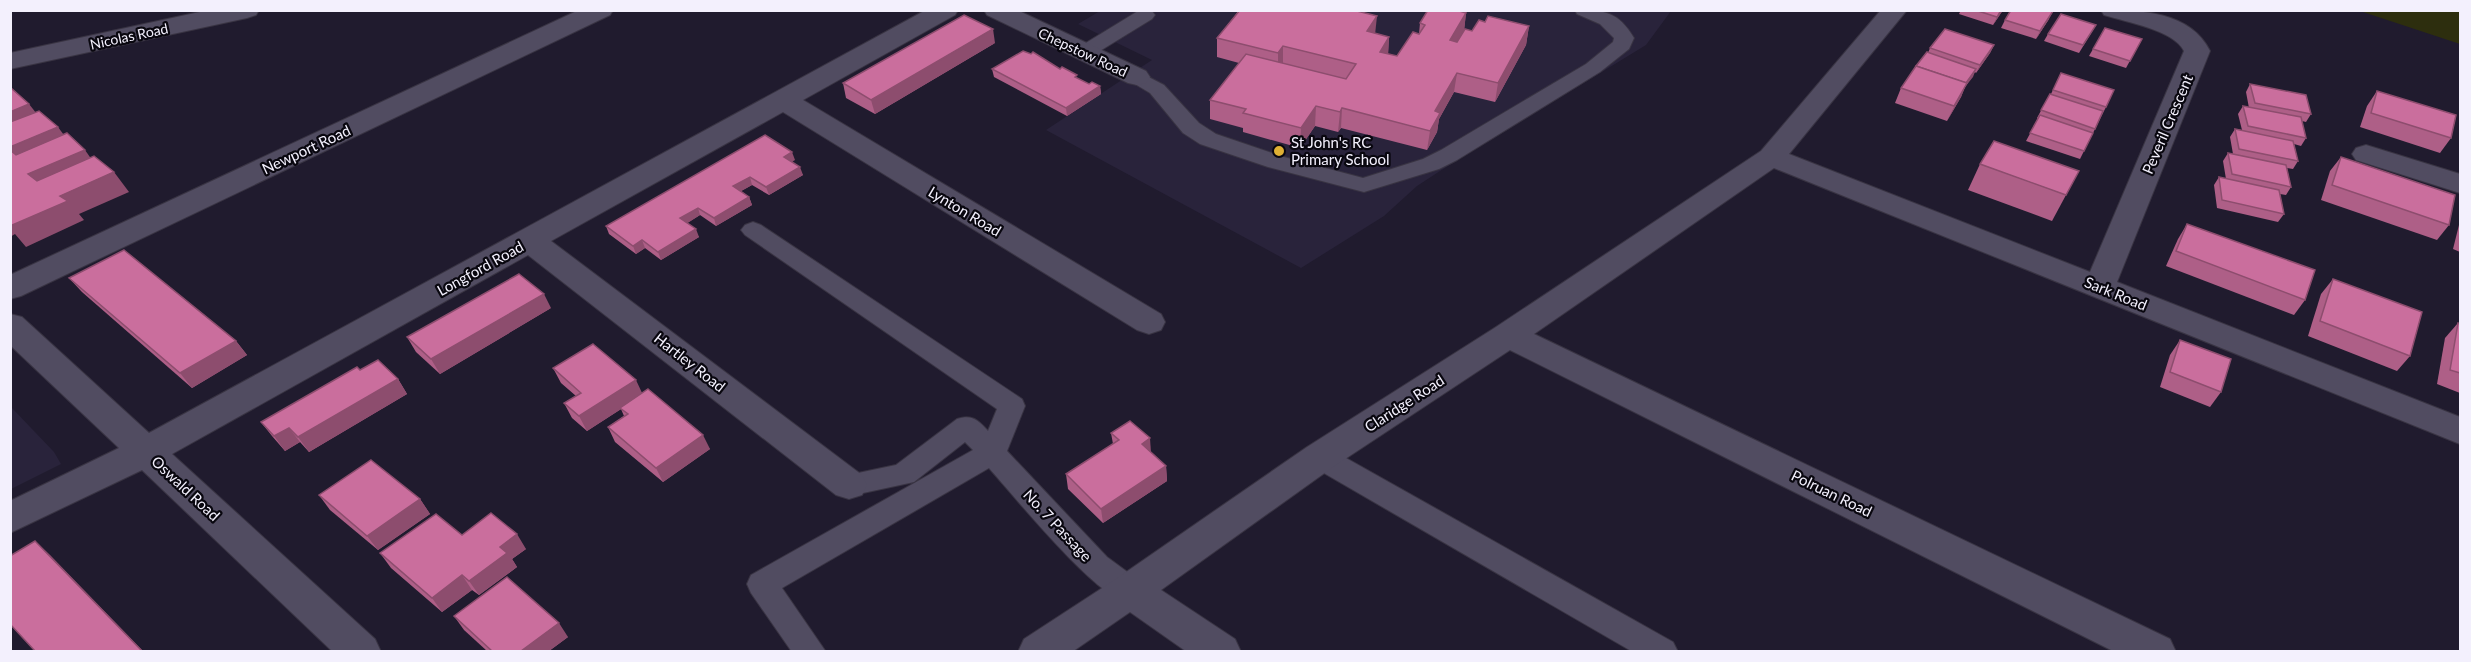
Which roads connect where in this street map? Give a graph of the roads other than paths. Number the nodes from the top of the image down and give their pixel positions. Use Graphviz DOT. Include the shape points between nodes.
graph roads {
  1 [pos="247,10"];
  2 [pos="601,10"];
  3 [pos="946,10"];
  4 [pos="996,10"];
  5 [pos="1584,10"];
  6 [pos="1895,10"];
  7 [pos="2113,10"];
  8 [pos="1145,15"];
  9 [pos="1083,53"];
  10 [pos="10,61"];
  11 [pos="1137,77"];
  12 [pos="782,99"];
  13 [pos="2366,154"];
  14 [pos="1771,157"];
  15 [pos="2460,184"];
  16 [pos="753,230"];
  17 [pos="529,240"];
  18 [pos="2100,287"];
  19 [pos="10,288"];
  20 [pos="1149,322"];
  21 [pos="10,325"];
  22 [pos="1508,335"];
  23 [pos="2460,431"];
  24 [pos="147,451"];
  25 [pos="992,453"];
  26 [pos="1320,457"];
  27 [pos="849,485"];
  28 [pos="10,518"];
  29 [pos="1130,591"];
  30 [pos="1623,642"];
  31 [pos="361,651"];
  32 [pos="810,651"];
  33 [pos="1038,651"];
  34 [pos="1221,651"];
  35 [pos="1662,651"];
  36 [pos="2156,651"];
  1 -- 10 [label="street, Nicolas Road"];
  2 -- 19 [label="street, Newport Road"];
  3 -- 12 [label="street, Longford Road"];
  4 -- 9 [label="street, Chepstow Road"];
  5 -- 11 [label="lane" via="1620,30 1622,45 1593,68 1449,155 1364,184 1276,162 1208,139 1185,122 1157,89"];
  6 -- 14 [label="street"];
  7 -- 18 [label="street, Peveril Crescent" via="2181,32 2196,44 2197,51"];
  8 -- 9 [label="lane"];
  9 -- 11 [label="street, Chepstow Road"];
  12 -- 17 [label="street, Longford Road"];
  12 -- 20 [label="street, Lynton Road"];
  13 -- 15 [label="street"];
  14 -- 18 [label="street, Sark Road"];
  14 -- 22 [label="street, Claridge Road"];
  16 -- 25 [label="lane" via="1012,406"];
  17 -- 24 [label="street, Longford Road"];
  17 -- 27 [label="street, Hartley Road"];
  18 -- 23 [label="street, Sark Road"];
  21 -- 24 [label="street, Oswald Road"];
  22 -- 26 [label="street, Claridge Road"];
  22 -- 36 [label="street, Polruan Road"];
  24 -- 28 [label="street, Longford Road"];
  24 -- 31 [label="street, Oswald Road"];
  25 -- 27 [label="lane, No. 7 Passage" via="967,426 904,474"];
  25 -- 29 [label="lane, No. 7 Passage" via="1096,566"];
  25 -- 32 [label="lane" via="762,584"];
  26 -- 29 [label="street, Claridge Road"];
  26 -- 30 [label="lane"];
  29 -- 33 [label="street, Claridge Road"];
  29 -- 34 [label="street"];
  30 -- 35 [label="lane"];
}
